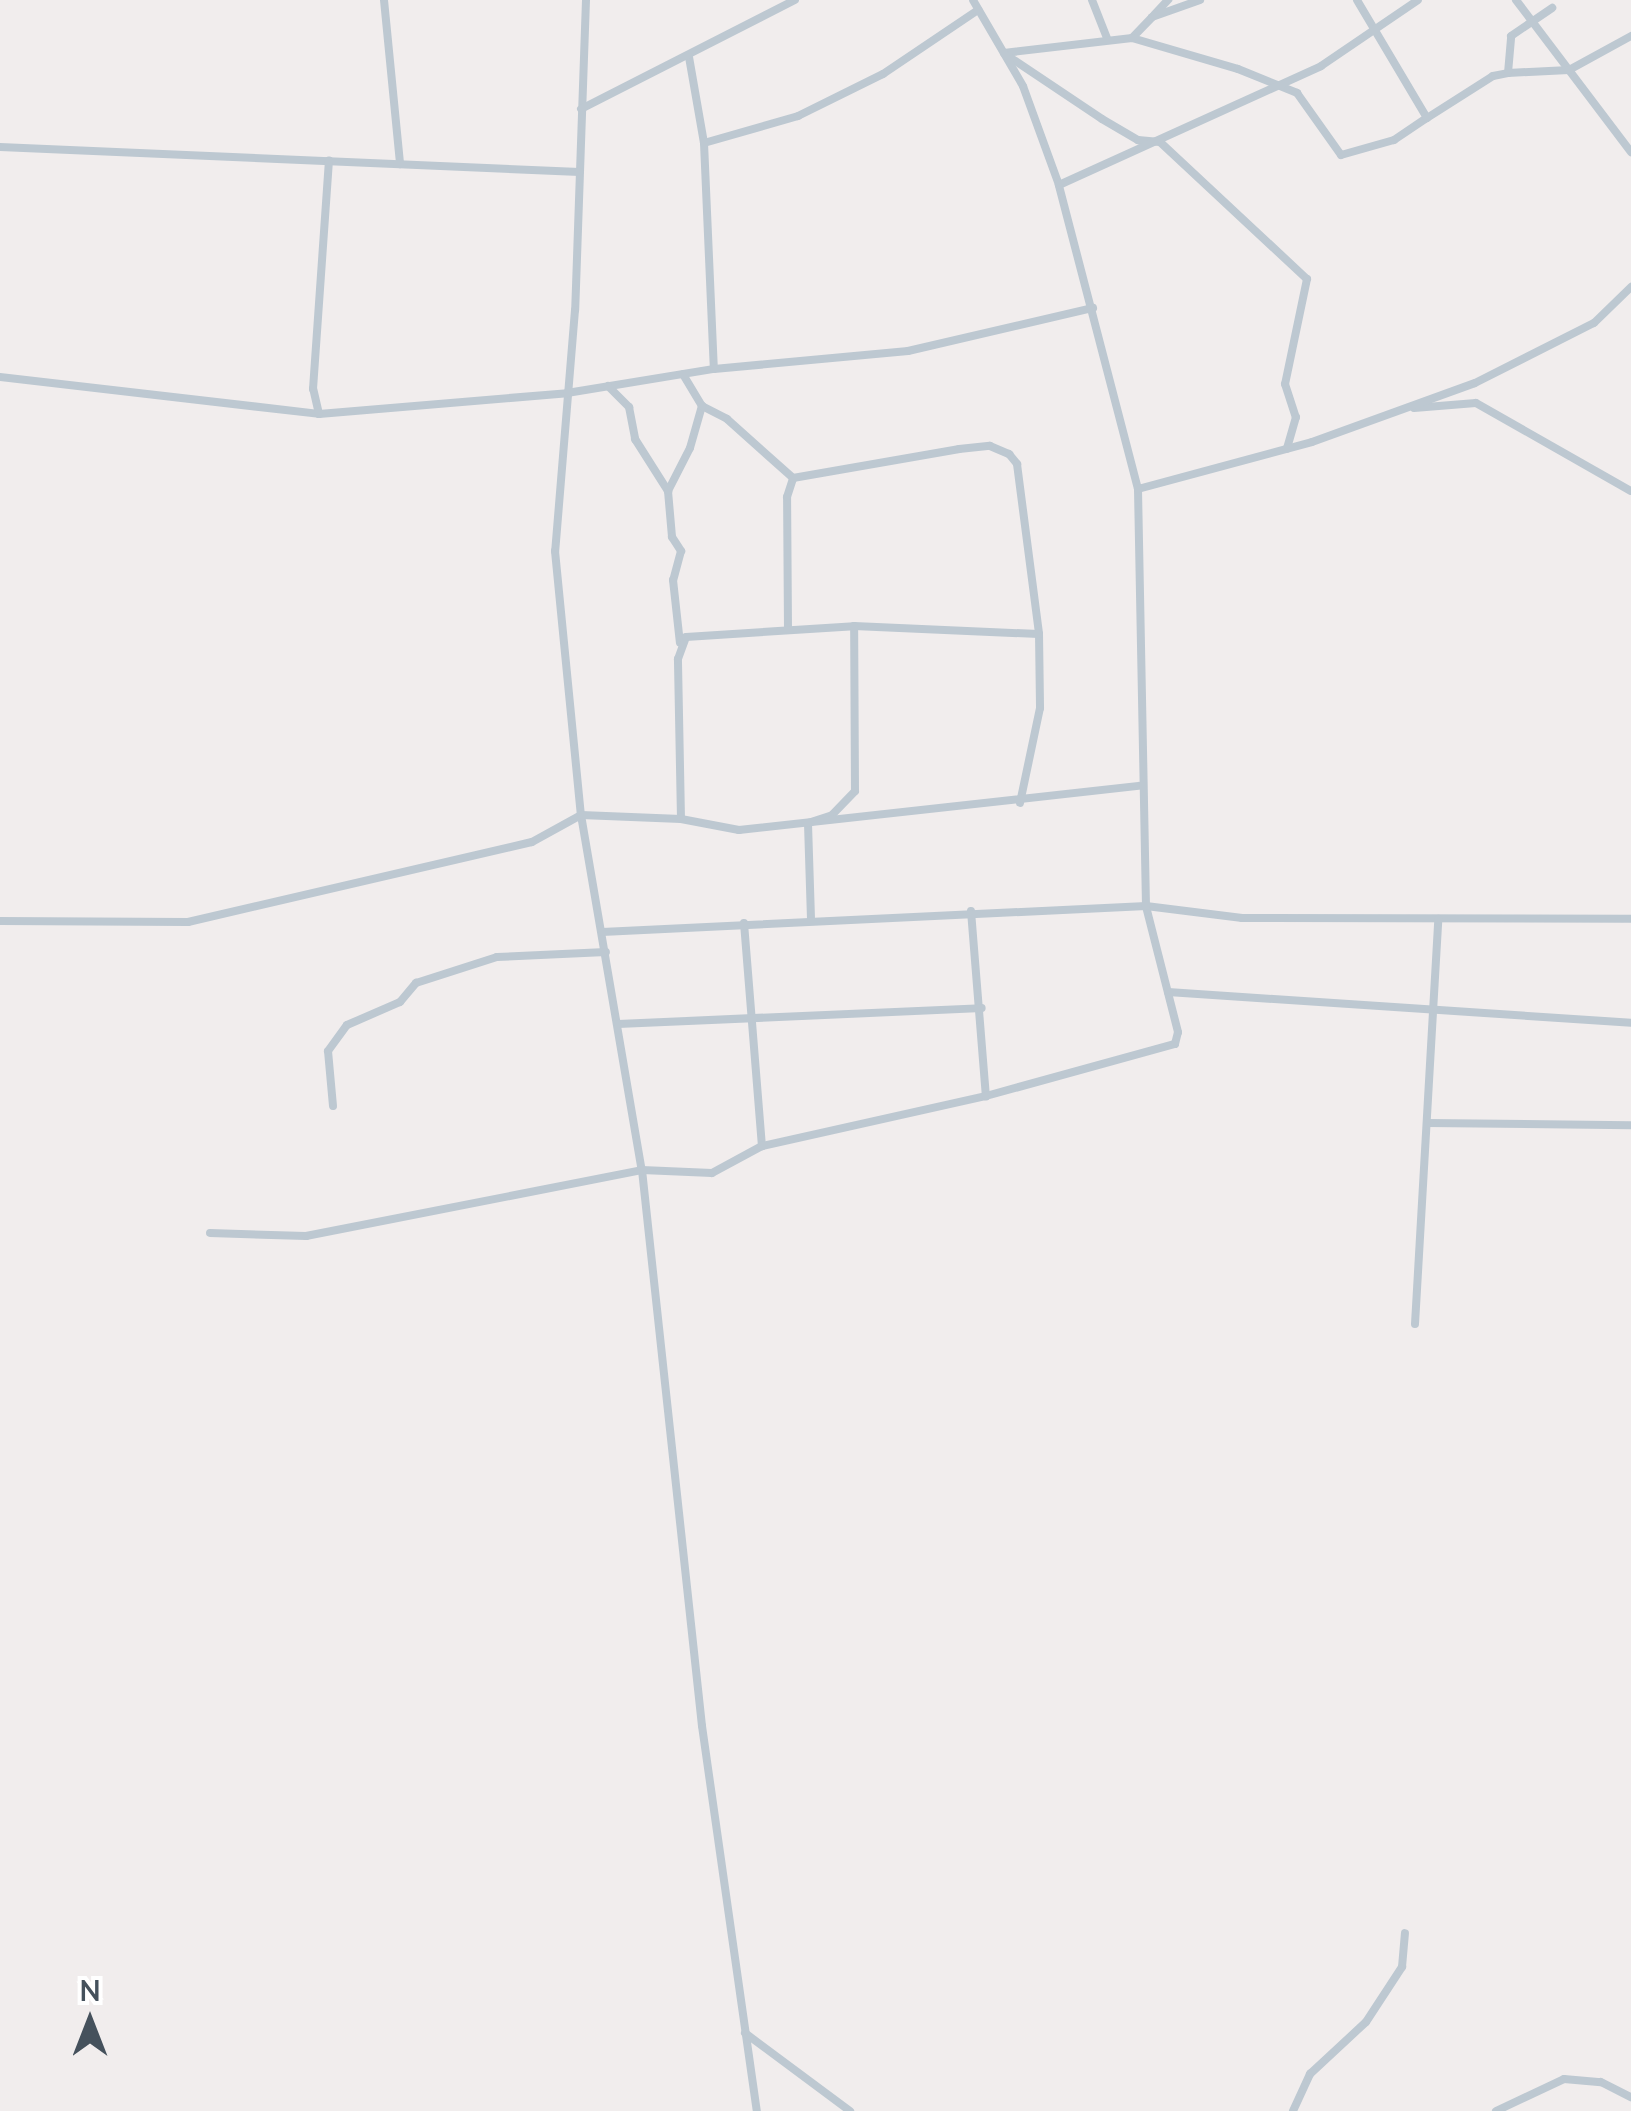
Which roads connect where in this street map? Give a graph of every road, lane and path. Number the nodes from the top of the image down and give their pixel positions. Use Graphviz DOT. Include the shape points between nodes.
graph roads {
  1 [pos="384,0"];
  2 [pos="586,0"];
  3 [pos="795,0"];
  4 [pos="972,0"];
  5 [pos="1092,0"];
  6 [pos="1200,0"];
  7 [pos="1356,0"];
  8 [pos="1418,0"];
  9 [pos="1516,0"];
  10 [pos="1163,1"];
  11 [pos="1552,8"];
  12 [pos="978,10"];
  13 [pos="1152,17"];
  14 [pos="1530,19"];
  15 [pos="1376,34"];
  16 [pos="1631,36"];
  17 [pos="1107,38"];
  18 [pos="1132,38"];
  19 [pos="1004,53"];
  20 [pos="690,57"];
  21 [pos="1569,70"];
  22 [pos="1508,73"];
  23 [pos="1281,87"];
  24 [pos="581,109"];
  25 [pos="1427,118"];
  26 [pos="1160,142"];
  27 [pos="704,143"];
  28 [pos="0,147"];
  29 [pos="1631,152"];
  30 [pos="329,161"];
  31 [pos="400,164"];
  32 [pos="579,172"];
  33 [pos="1059,185"];
  34 [pos="1631,287"];
  35 [pos="1093,308"];
  36 [pos="714,369"];
  37 [pos="682,374"];
  38 [pos="0,377"];
  39 [pos="608,386"];
  40 [pos="566,393"];
  41 [pos="702,406"];
  42 [pos="1402,410"];
  43 [pos="319,414"];
  44 [pos="1287,449"];
  45 [pos="793,478"];
  46 [pos="1138,489"];
  47 [pos="1631,491"];
  48 [pos="668,492"];
  49 [pos="854,626"];
  50 [pos="788,629"];
  51 [pos="1039,634"];
  52 [pos="680,643"];
  53 [pos="1139,786"];
  54 [pos="1020,803"];
  55 [pos="582,815"];
  56 [pos="681,819"];
  57 [pos="808,823"];
  58 [pos="1146,906"];
  59 [pos="971,912"];
  60 [pos="1438,919"];
  61 [pos="1631,919"];
  62 [pos="811,920"];
  63 [pos="0,921"];
  64 [pos="744,923"];
  65 [pos="602,932"];
  66 [pos="606,952"];
  67 [pos="1168,992"];
  68 [pos="982,1008"];
  69 [pos="1435,1011"];
  70 [pos="749,1018"];
  71 [pos="1631,1023"];
  72 [pos="618,1024"];
  73 [pos="986,1096"];
  74 [pos="332,1106"];
  75 [pos="1428,1123"];
  76 [pos="1631,1125"];
  77 [pos="762,1146"];
  78 [pos="642,1170"];
  79 [pos="210,1234"];
  80 [pos="1415,1324"];
  81 [pos="1405,1933"];
  82 [pos="745,2033"];
  83 [pos="1631,2097"];
  84 [pos="756,2111"];
  85 [pos="850,2111"];
  86 [pos="1293,2111"];
  87 [pos="1496,2111"];
  1 -- 31 [label="street"];
  2 -- 24 [label="street"];
  3 -- 20 [label="street"];
  4 -- 12 [label="street"];
  5 -- 17 [label="street"];
  6 -- 13 [label="street"];
  7 -- 15 [label="street"];
  8 -- 15 [label="street"];
  9 -- 14 [label="street"];
  10 -- 13 [label="street"];
  11 -- 14 [label="street"];
  12 -- 19 [label="street"];
  12 -- 27 [label="street" via="883,74 815,108"];
  13 -- 18 [label="street"];
  14 -- 21 [label="street"];
  14 -- 22 [label="street" via="1511,36"];
  15 -- 23 [label="street"];
  15 -- 25 [label="street"];
  16 -- 21 [label="street"];
  17 -- 18 [label="street"];
  17 -- 19 [label="street"];
  18 -- 23 [label="street"];
  19 -- 26 [label="street" via="1138,140"];
  19 -- 33 [label="street"];
  20 -- 24 [label="street"];
  20 -- 27 [label="street"];
  21 -- 22 [label="street"];
  21 -- 29 [label="street"];
  22 -- 25 [label="street"];
  23 -- 25 [label="street" via="1296,93 1341,155 1394,140"];
  23 -- 26 [label="street"];
  24 -- 32 [label="street"];
  26 -- 33 [label="street"];
  26 -- 44 [label="street" via="1308,279 1285,384 1296,417"];
  27 -- 36 [label="street"];
  28 -- 30 [label="street"];
  30 -- 31 [label="street"];
  30 -- 43 [label="street" via="313,389"];
  31 -- 32 [label="street"];
  32 -- 40 [label="street"];
  33 -- 35 [label="street"];
  34 -- 42 [label="street" via="1594,323 1521,364"];
  35 -- 36 [label="street" via="908,351"];
  35 -- 46 [label="street"];
  36 -- 37 [label="street"];
  37 -- 39 [label="street"];
  37 -- 41 [label="street"];
  38 -- 43 [label="street"];
  39 -- 40 [label="street"];
  39 -- 48 [label="street" via="629,406 635,439"];
  40 -- 43 [label="street"];
  40 -- 55 [label="street" via="556,551"];
  41 -- 45 [label="street" via="727,419"];
  41 -- 48 [label="street"];
  42 -- 44 [label="street"];
  42 -- 47 [label="street" via="1476,403"];
  44 -- 46 [label="street"];
  45 -- 50 [label="street" via="786,497"];
  45 -- 51 [label="street" via="959,449 990,446 1009,454 1018,464"];
  46 -- 53 [label="street" via="1144,653"];
  48 -- 52 [label="street" via="672,537 681,550 673,580"];
  49 -- 50 [label="street"];
  49 -- 51 [label="street"];
  49 -- 57 [label="street" via="856,791 832,815"];
  50 -- 52 [label="street" via="704,632"];
  51 -- 54 [label="street" via="1040,708"];
  52 -- 56 [label="street"];
  53 -- 54 [label="street"];
  53 -- 58 [label="street"];
  54 -- 57 [label="street"];
  55 -- 56 [label="street"];
  55 -- 63 [label="street" via="516,846 188,922"];
  55 -- 65 [label="street"];
  56 -- 57 [label="street" via="739,830"];
  57 -- 62 [label="street"];
  58 -- 59 [label="street"];
  58 -- 60 [label="street" via="1242,918"];
  58 -- 67 [label="street"];
  59 -- 62 [label="street"];
  59 -- 68 [label="street"];
  60 -- 61 [label="street"];
  60 -- 69 [label="street"];
  62 -- 64 [label="street"];
  64 -- 65 [label="street"];
  64 -- 70 [label="street"];
  65 -- 66 [label="street"];
  66 -- 72 [label="street"];
  66 -- 74 [label="street" via="497,958 416,984 400,1002 347,1025 328,1051"];
  67 -- 69 [label="street"];
  67 -- 73 [label="street" via="1178,1032 1169,1049"];
  68 -- 70 [label="street"];
  68 -- 73 [label="street"];
  69 -- 71 [label="street"];
  69 -- 75 [label="street"];
  70 -- 72 [label="street"];
  70 -- 77 [label="street"];
  72 -- 78 [label="street"];
  73 -- 77 [label="street"];
  75 -- 76 [label="street"];
  75 -- 80 [label="street"];
  77 -- 78 [label="street" via="712,1174"];
  78 -- 79 [label="street" via="306,1236"];
  78 -- 82 [label="street" via="702,1726"];
  81 -- 86 [label="street" via="1402,1967 1366,2022 1310,2074"];
  82 -- 84 [label="street"];
  82 -- 85 [label="street"];
  83 -- 87 [label="street" via="1601,2082 1564,2078"];
}
